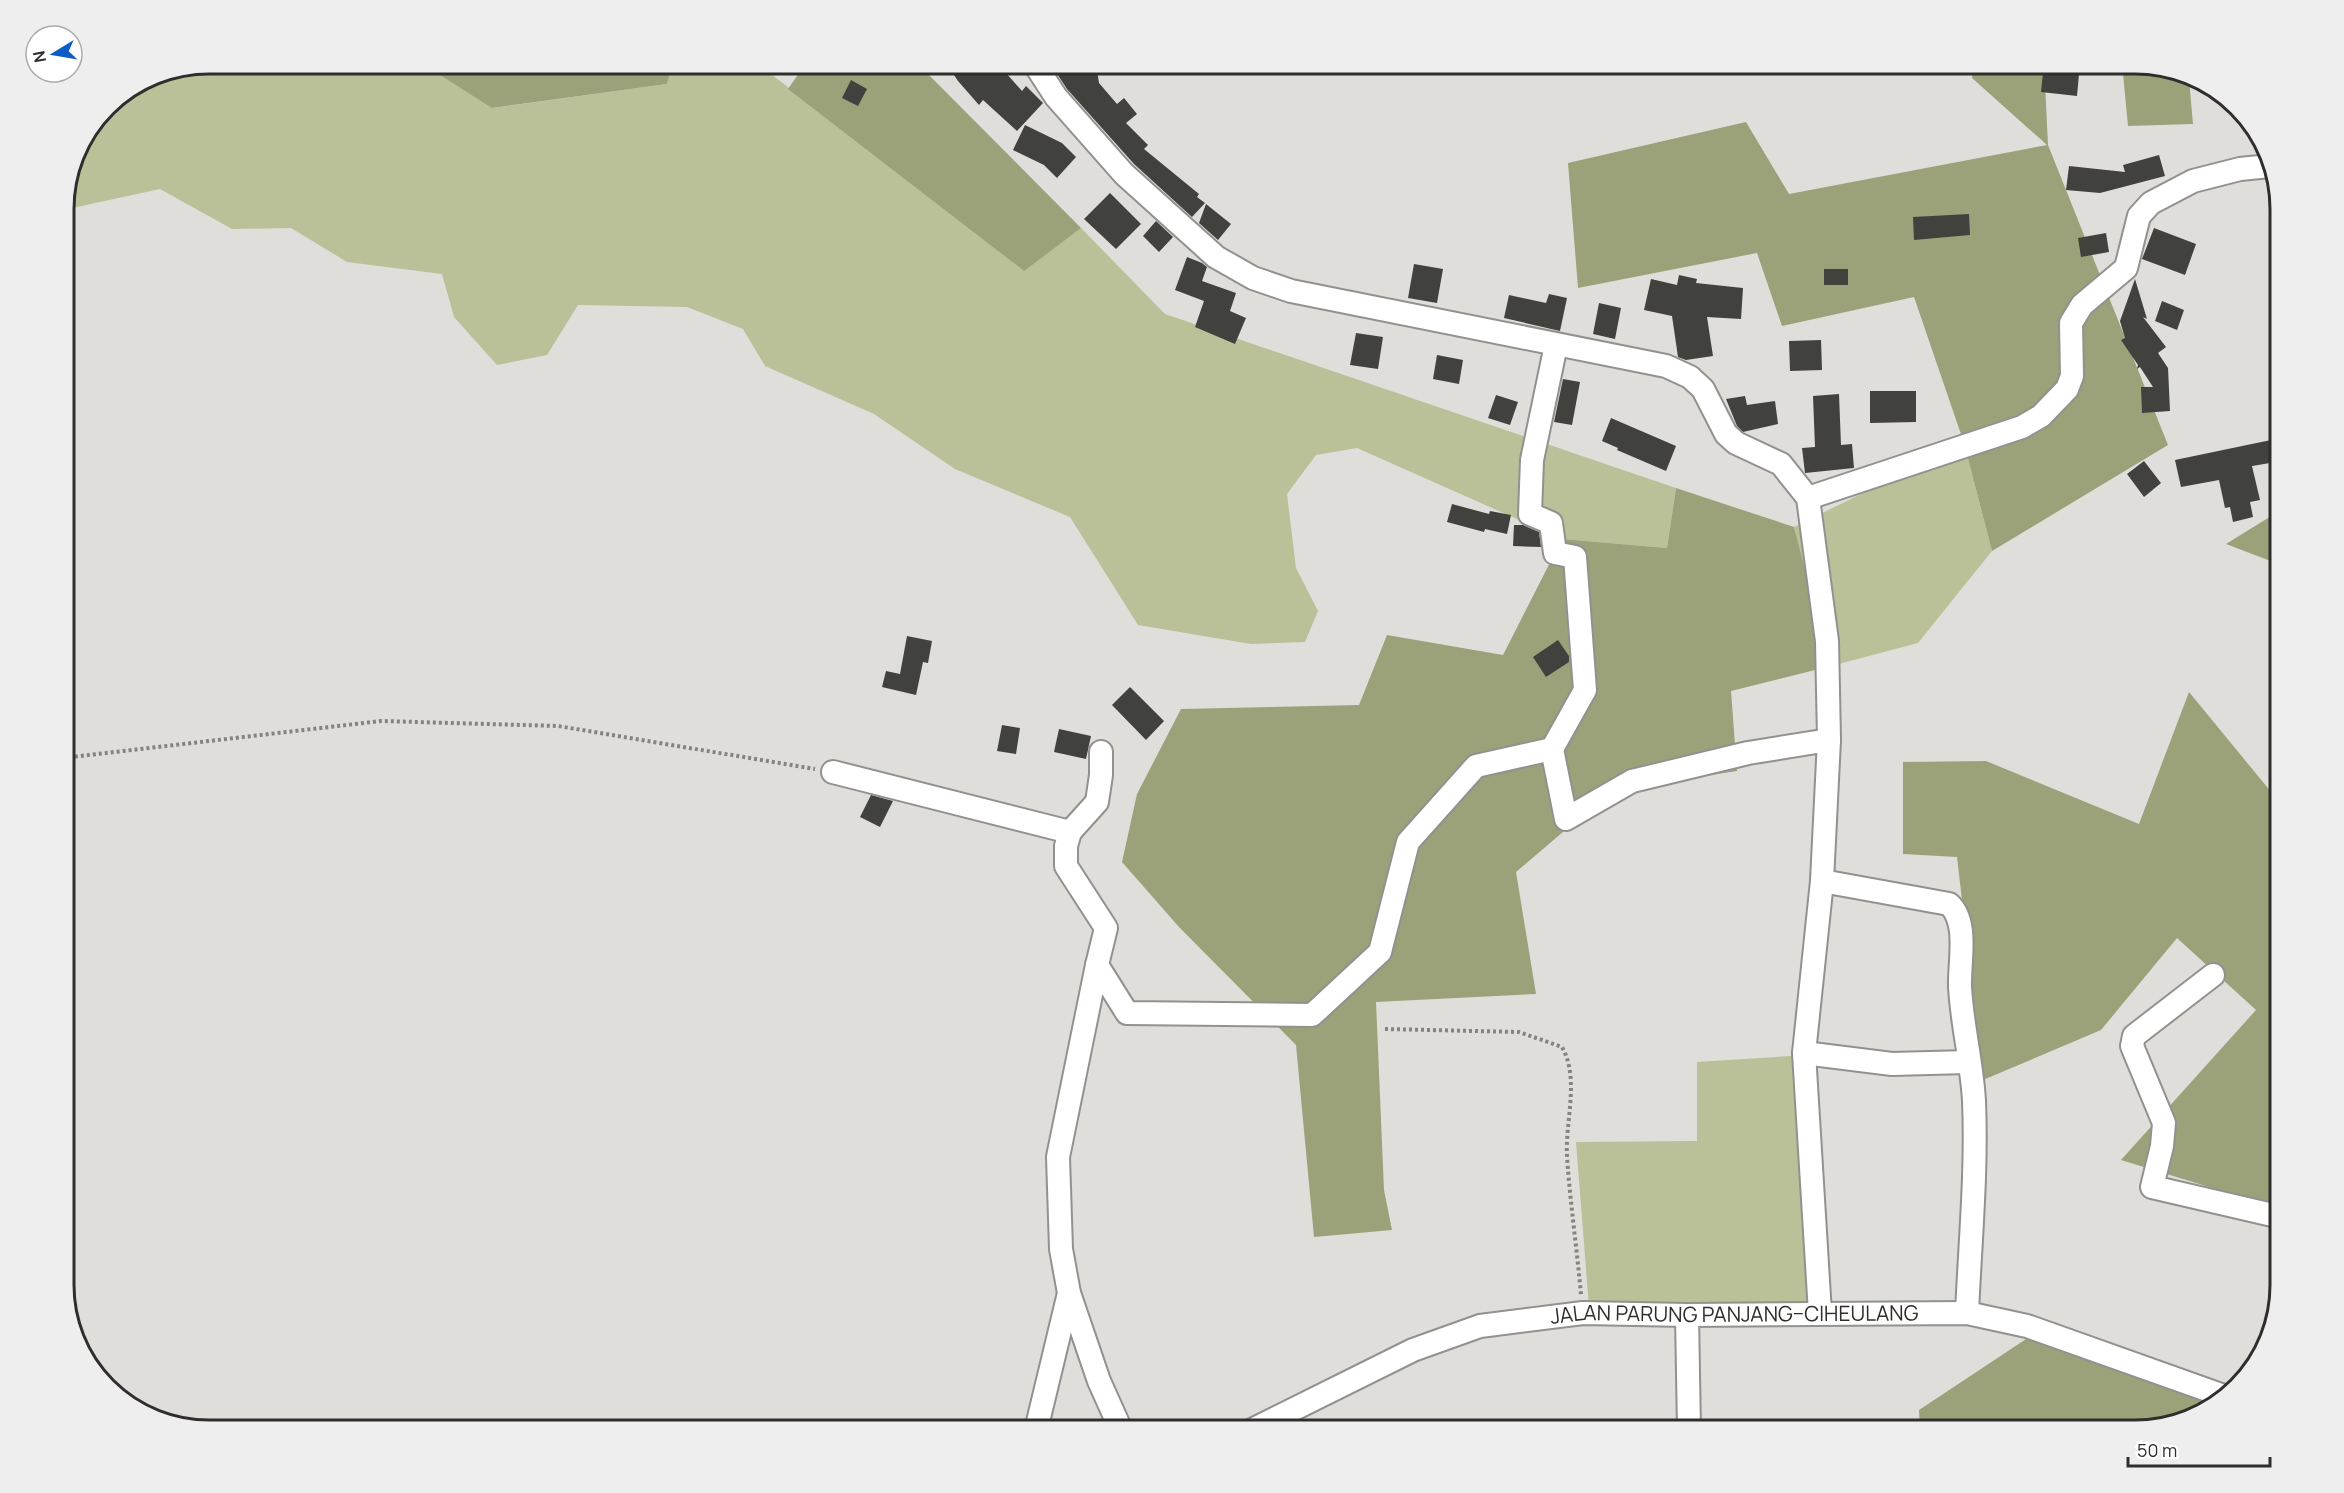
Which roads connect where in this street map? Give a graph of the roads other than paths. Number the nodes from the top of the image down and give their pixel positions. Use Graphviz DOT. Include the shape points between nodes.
graph roads {
  1 [pos="1041,74"];
  2 [pos="2263,166"];
  3 [pos="1556,345"];
  4 [pos="1808,498"];
  5 [pos="1829,740"];
  6 [pos="1552,749"];
  7 [pos="1101,752"];
  8 [pos="833,772"];
  9 [pos="1070,832"];
  10 [pos="1822,880"];
  11 [pos="1097,965"];
  12 [pos="2213,975"];
  13 [pos="1804,1053"];
  14 [pos="1968,1062"];
  15 [pos="2270,1214"];
  16 [pos="1069,1293"];
  17 [pos="1820,1313"];
  18 [pos="1967,1313"];
  19 [pos="1687,1315"];
  20 [pos="2216,1393"];
  21 [pos="1038,1420"];
  22 [pos="1117,1420"];
  23 [pos="1272,1420"];
  24 [pos="1689,1420"];
  1 -- 3 [label="street" via="1056,97 1124,174 1216,257 1252,278 1291,291"];
  2 -- 4 [label="street" via="2193,181 2151,202 2139,216 2126,268 2082,305 2071,323 2073,376 2067,389 2041,416 2022,427"];
  3 -- 4 [label="street" via="1666,366 1690,377 1703,389 1726,434 1736,443 1781,464"];
  3 -- 6 [label="street" via="1532,460 1530,514 1551,523 1555,553 1575,557 1585,690"];
  4 -- 5 [label="street" via="1827,641"];
  5 -- 6 [label="street" via="1748,753 1632,781 1566,819"];
  5 -- 10 [label="street"];
  6 -- 11 [label="street" via="1476,766 1408,842 1380,952 1312,1015 1127,1012"];
  7 -- 9 [label="street" via="1097,802"];
  8 -- 9 [label="street"];
  9 -- 11 [label="street" via="1066,866 1106,928"];
  10 -- 13 [label="street"];
  10 -- 14 [label="street" via="1949,904 1955,909 1960,923 1960,988"];
  11 -- 16 [label="street" via="1058,1157 1062,1249"];
  12 -- 15 [label="street" via="2134,1036 2132,1046 2164,1123 2152,1187"];
  13 -- 14 [label="street" via="1892,1064"];
  13 -- 17 [label="street"];
  14 -- 18 [label="street" via="1974,1111"];
  16 -- 21 [label="street"];
  16 -- 22 [label="street"];
  17 -- 18 [label="street, JALAN PARUNG PANJANG–CIHEULANG"];
  17 -- 19 [label="street, JALAN PARUNG PANJANG–CIHEULANG"];
  18 -- 20 [label="street, JALAN PARUNG PANJANG–CIHEULANG" via="2027,1326"];
  19 -- 23 [label="street, JALAN PARUNG PANJANG–CIHEULANG" via="1583,1313 1479,1326 1413,1350"];
  19 -- 24 [label="street"];
}
